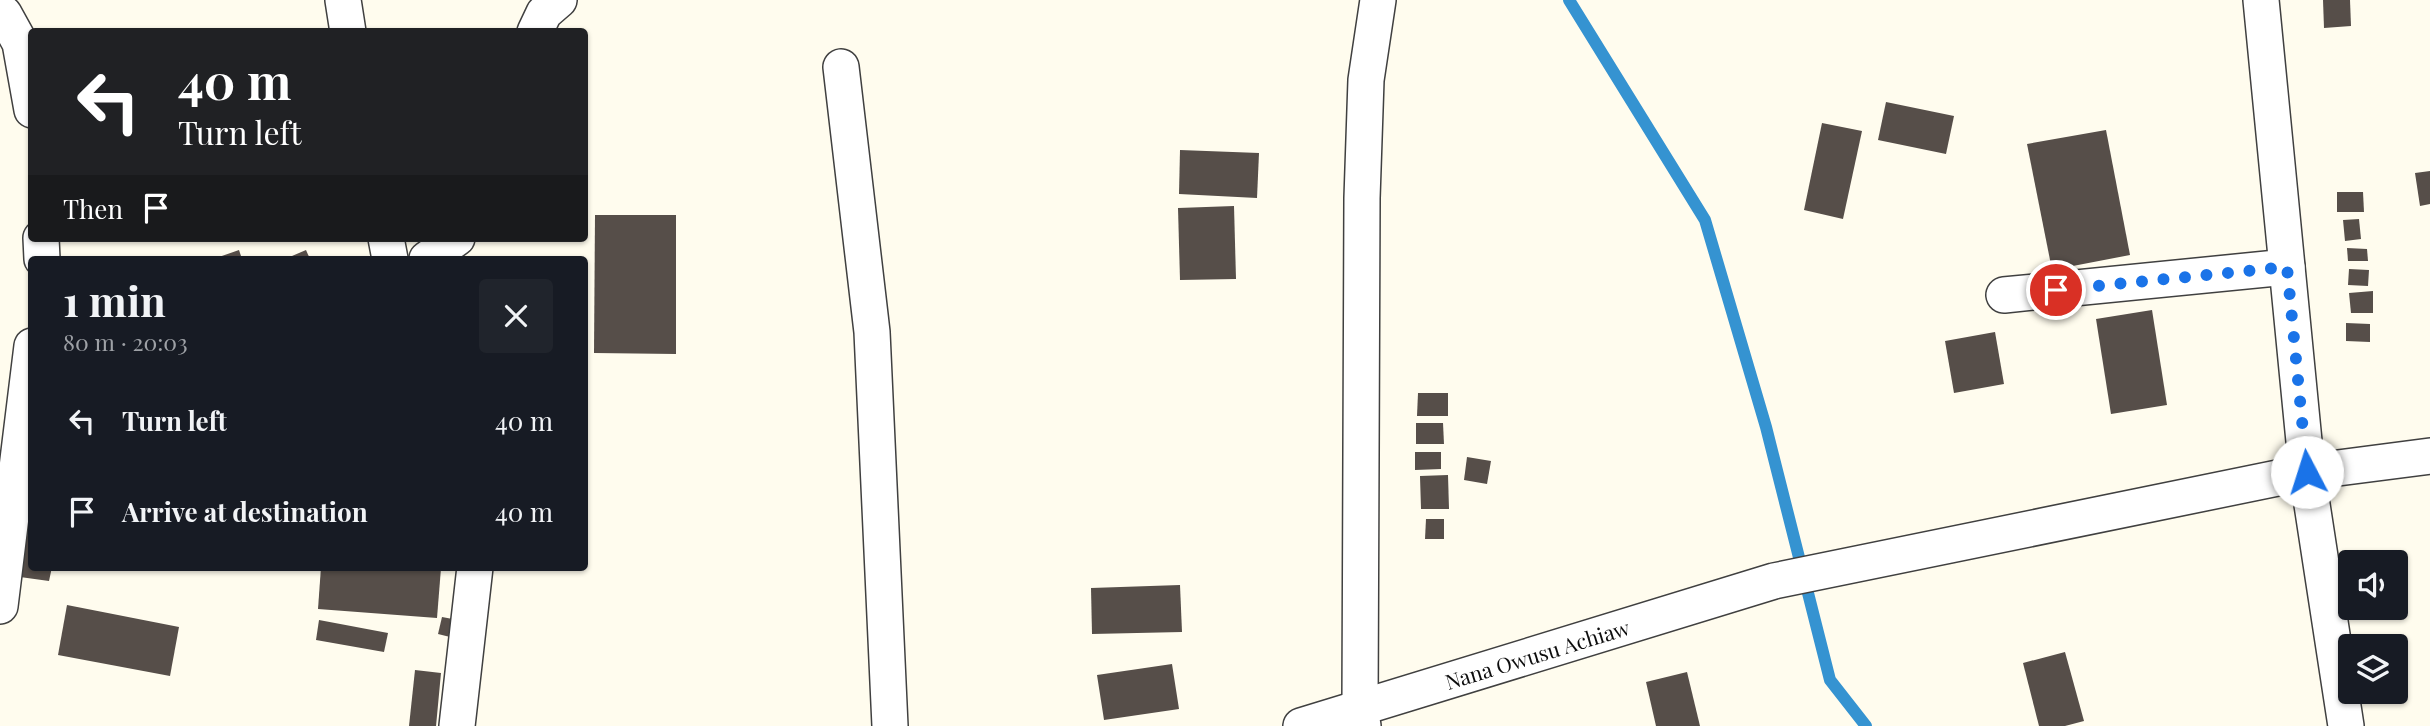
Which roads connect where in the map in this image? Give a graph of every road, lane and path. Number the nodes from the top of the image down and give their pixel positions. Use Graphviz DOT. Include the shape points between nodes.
graph roads {
  1 [pos="343,0"];
  2 [pos="558,0"];
  3 [pos="1378,0"];
  4 [pos="2261,0"];
  5 [pos="0,13"];
  6 [pos="347,28"];
  7 [pos="538,28"];
  8 [pos="841,67"];
  9 [pos="28,88"];
  10 [pos="451,242"];
  11 [pos="431,256"];
  12 [pos="2287,267"];
  13 [pos="2004,295"];
  14 [pos="28,378"];
  15 [pos="2430,456"];
  16 [pos="2307,472"];
  17 [pos="475,571"];
  18 [pos="0,606"];
  19 [pos="1361,718"];
  20 [pos="457,726"];
  21 [pos="890,726"];
  22 [pos="1301,726"];
  23 [pos="2346,726"];
  1 -- 6 [label="street"];
  2 -- 7 [label="street" via="544,13"];
  3 -- 19 [label="street" via="1366,80 1362,198"];
  4 -- 12 [label="street"];
  5 -- 9 [label="street" via="20,43"];
  8 -- 21 [label="street" via="872,332"];
  10 -- 11 [label="street"];
  12 -- 13 [label="street"];
  12 -- 16 [label="street"];
  14 -- 18 [label="street"];
  15 -- 16 [label="street, Nana Owusu Achiaw"];
  16 -- 19 [label="street, Nana Owusu Achiaw" via="1774,581"];
  16 -- 23 [label="street"];
  17 -- 20 [label="street"];
  19 -- 22 [label="street, Nana Owusu Achiaw"];
}
